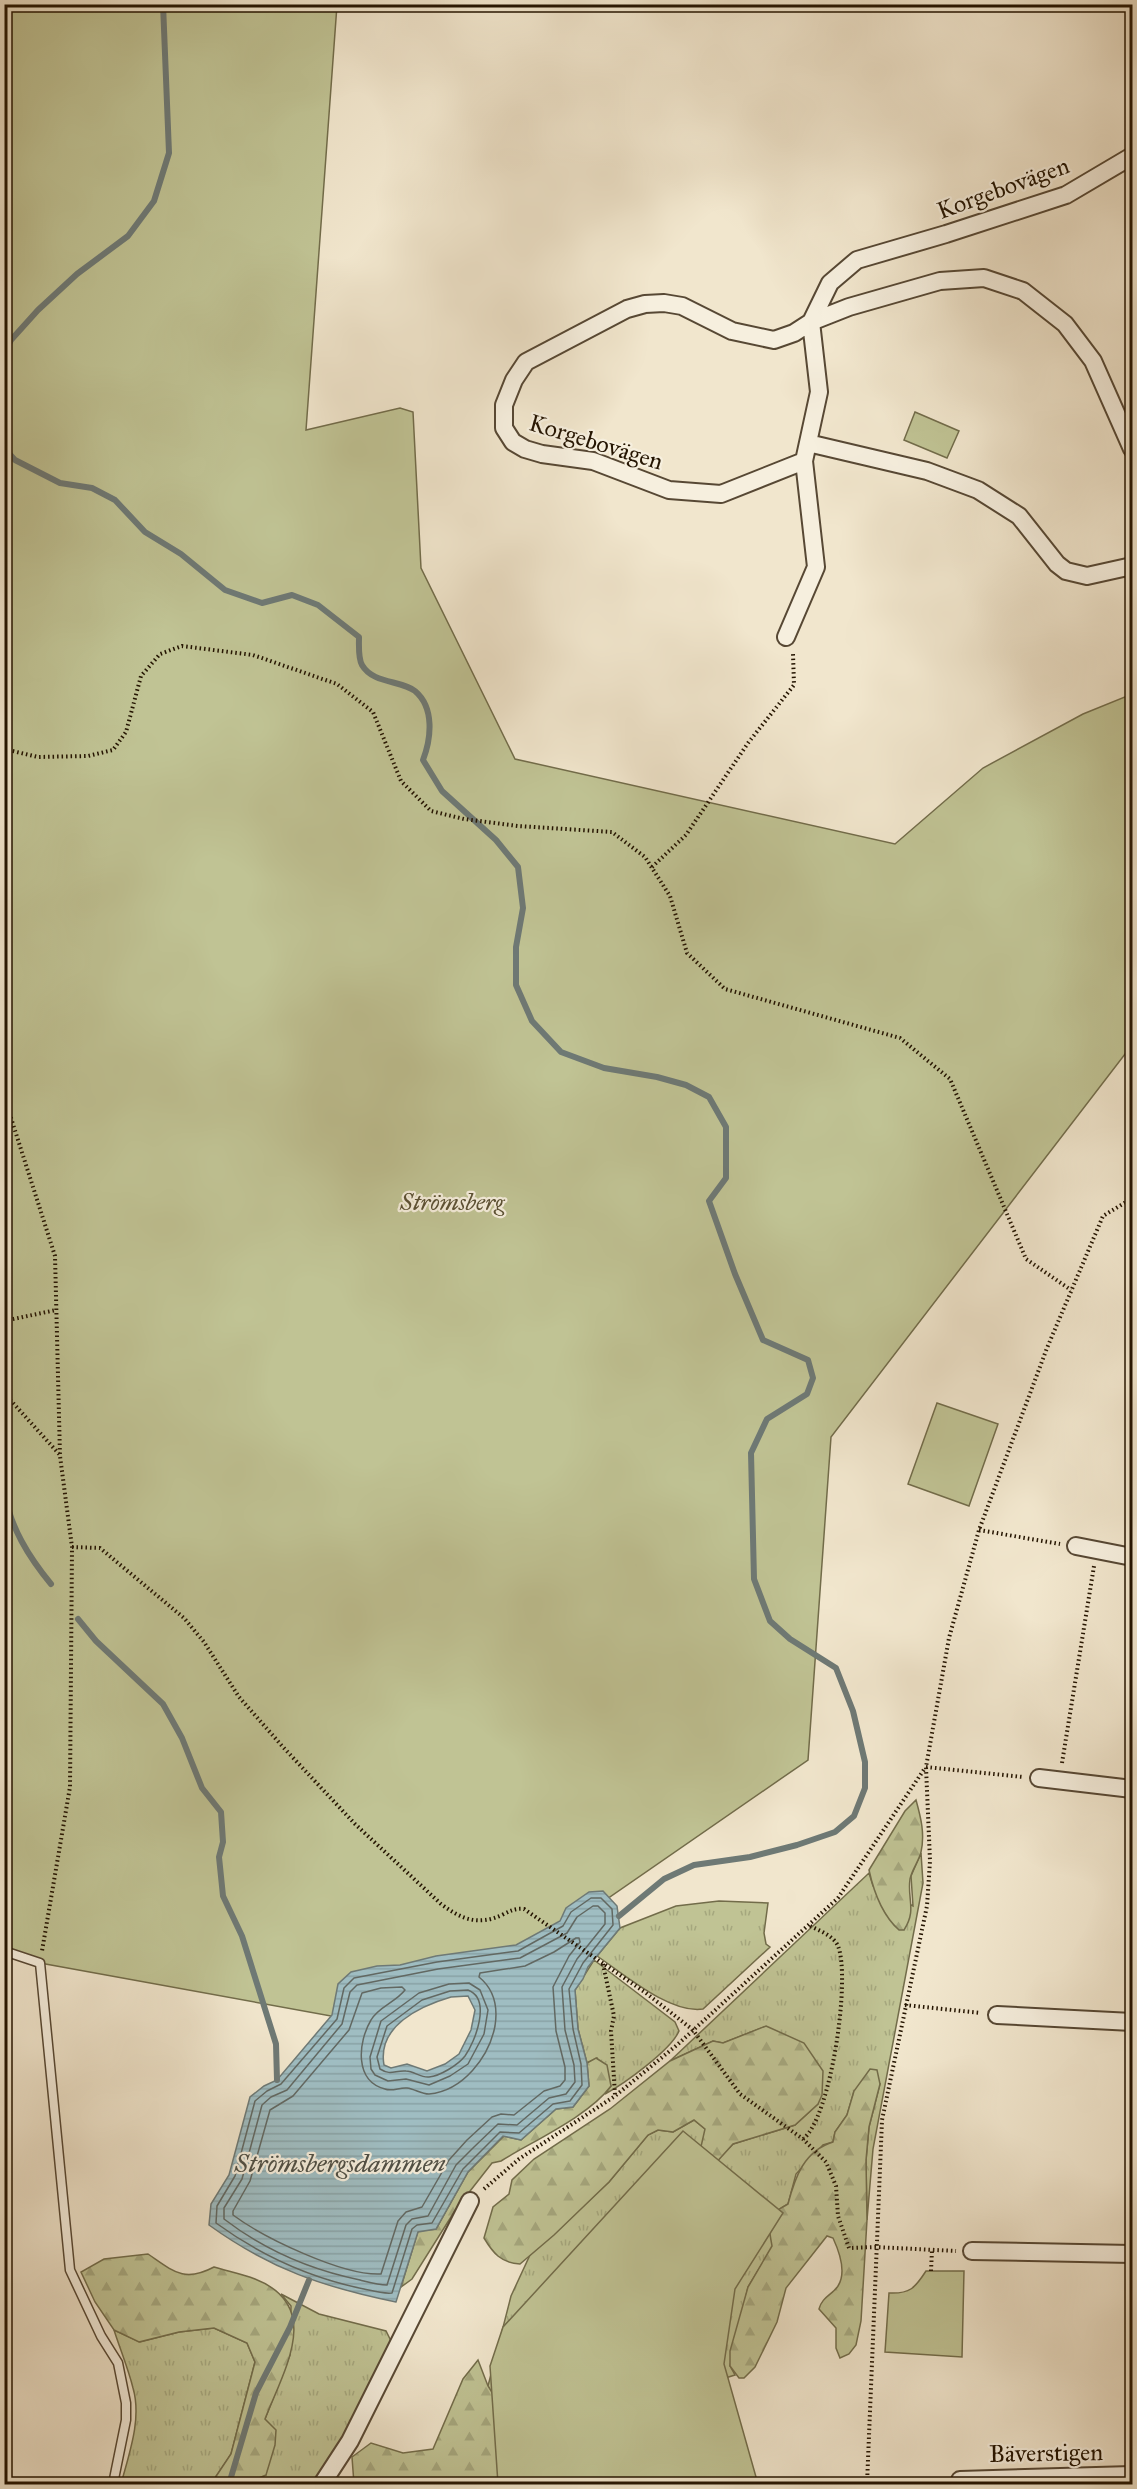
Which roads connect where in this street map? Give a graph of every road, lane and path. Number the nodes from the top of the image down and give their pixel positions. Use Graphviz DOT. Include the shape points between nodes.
graph roads {
  1 [pos="1132,156"];
  2 [pos="811,322"];
  3 [pos="808,444"];
  4 [pos="1132,449"];
  5 [pos="804,460"];
  6 [pos="1132,566"];
  7 [pos="786,637"];
  8 [pos="4,749"];
  9 [pos="652,867"];
  10 [pos="4,1096"];
  11 [pos="1132,1186"];
  12 [pos="1130,1199"];
  13 [pos="1071,1290"];
  14 [pos="56,1310"];
  15 [pos="4,1321"];
  16 [pos="4,1393"];
  17 [pos="60,1456"];
  18 [pos="979,1530"];
  19 [pos="1076,1546"];
  20 [pos="72,1547"];
  21 [pos="1097,1551"];
  22 [pos="1132,1557"];
  23 [pos="926,1767"];
  24 [pos="1039,1778"];
  25 [pos="1059,1780"];
  26 [pos="1132,1789"];
  27 [pos="808,1925"];
  28 [pos="4,1951"];
  29 [pos="40,1963"];
  30 [pos="602,1963"];
  31 [pos="905,2005"];
  32 [pos="997,2015"];
  33 [pos="1132,2022"];
  34 [pos="693,2030"];
  35 [pos="615,2096"];
  36 [pos="803,2139"];
  37 [pos="471,2201"];
  38 [pos="875,2247"];
  39 [pos="932,2250"];
  40 [pos="972,2251"];
  41 [pos="1132,2254"];
  42 [pos="930,2271"];
  43 [pos="1132,2475"];
  44 [pos="960,2480"];
  45 [pos="867,2482"];
  46 [pos="113,2484"];
  47 [pos="322,2484"];
  1 -- 2 [label="street, Korgebovägen" via="1066,195 856,260 830,283"];
  2 -- 3 [label="street" via="819,392"];
  2 -- 4 [label="street, Korgebovägen" via="940,281 984,278 1023,291 1065,324 1093,361"];
  2 -- 5 [label="street, Korgebovägen" via="774,340 732,331 682,306 655,303 627,309 526,362 504,405 504,428 513,442 525,449 593,461 669,490 722,494"];
  3 -- 5 [label="street"];
  3 -- 6 [label="street" via="927,471 978,490 1019,516 1066,571 1087,576"];
  5 -- 7 [label="street" via="816,567"];
  7 -- 9 [label="path" via="792,650 794,685 686,835"];
  8 -- 9 [label="path" via="38,757 88,756 113,750 126,732 141,676 160,654 182,646 253,655 337,684 373,712 401,781 431,811 518,826 612,832"];
  9 -- 13 [label="path" via="670,896 687,953 725,989 900,1038 950,1079 1026,1259"];
  10 -- 14 [label="path" via="55,1256"];
  11 -- 12 [label="path"];
  12 -- 13 [label="path" via="1103,1216"];
  13 -- 18 [label="path"];
  14 -- 15 [label="path"];
  14 -- 17 [label="path"];
  16 -- 17 [label="path"];
  17 -- 20 [label="path"];
  18 -- 19 [label="path"];
  18 -- 23 [label="path" via="950,1638"];
  19 -- 21 [label="street"];
  20 -- 29 [label="path" via="70,1787"];
  20 -- 30 [label="path" via="100,1548 184,1618 239,1697 283,1747 355,1824 441,1904 457,1916 473,1921 524,1909"];
  21 -- 22 [label="street"];
  21 -- 25 [label="path"];
  23 -- 24 [label="path"];
  23 -- 27 [label="path" via="838,1898"];
  23 -- 31 [label="path" via="930,1861 927,1906"];
  24 -- 25 [label="street"];
  25 -- 26 [label="street"];
  27 -- 34 [label="path"];
  27 -- 36 [label="path" via="832,1938 838,1946 842,1980 838,2042 831,2075 818,2117"];
  28 -- 29 [label="lane"];
  29 -- 46 [label="lane" via="70,2270 118,2363 126,2403"];
  30 -- 34 [label="path"];
  30 -- 35 [label="path" via="614,2016 611,2031"];
  31 -- 32 [label="path"];
  31 -- 38 [label="path" via="882,2120"];
  32 -- 33 [label="street"];
  34 -- 35 [label="path"];
  34 -- 36 [label="path" via="740,2094"];
  35 -- 37 [label="path" via="519,2159"];
  36 -- 38 [label="path" via="826,2162 836,2187 838,2216 849,2248"];
  37 -- 47 [label="street" via="350,2441"];
  38 -- 39 [label="path"];
  38 -- 45 [label="path"];
  39 -- 40 [label="path"];
  39 -- 42 [label="path"];
  40 -- 41 [label="street"];
  43 -- 44 [label="street, Bäverstigen"];
  44 -- 45 [label="path"];
}
